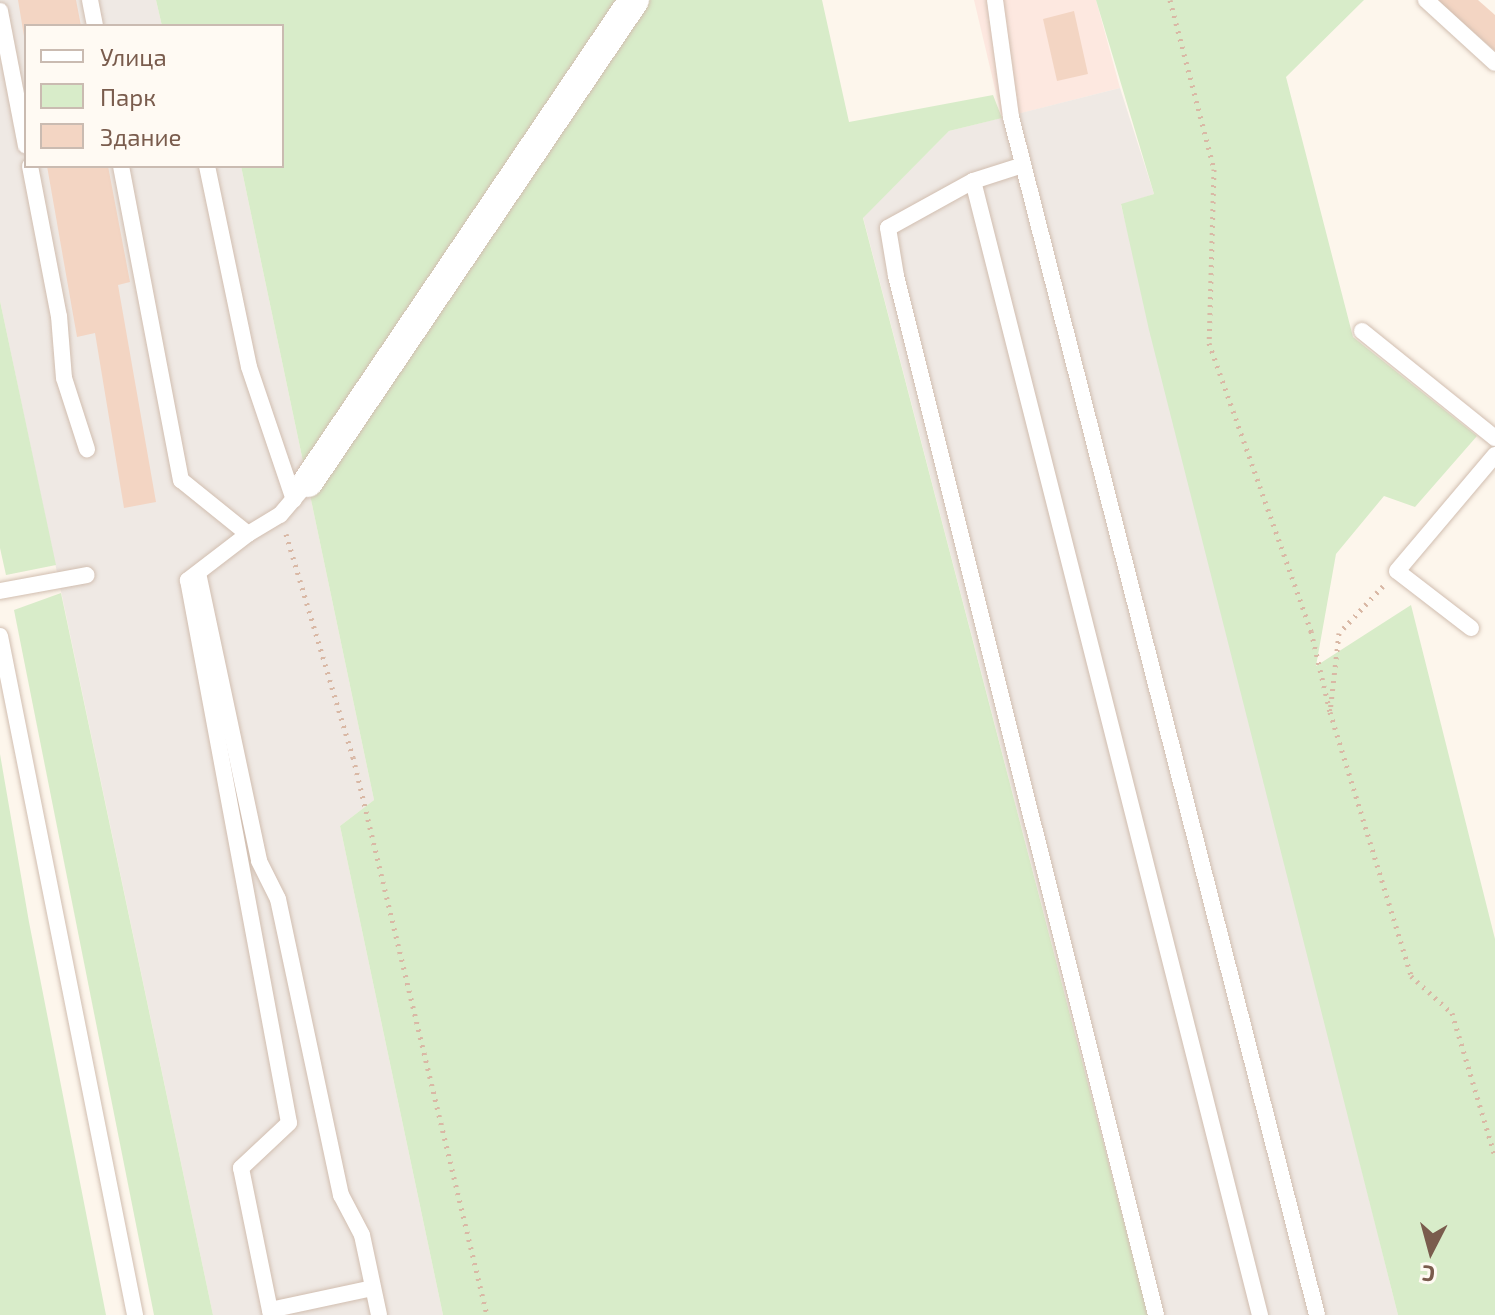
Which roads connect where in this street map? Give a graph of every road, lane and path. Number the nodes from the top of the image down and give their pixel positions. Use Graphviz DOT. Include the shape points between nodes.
graph roads {
  1 [pos="90,0"];
  2 [pos="634,0"];
  3 [pos="995,0"];
  4 [pos="1170,0"];
  5 [pos="1426,0"];
  6 [pos="0,11"];
  7 [pos="95,24"];
  8 [pos="1495,63"];
  9 [pos="24,136"];
  10 [pos="1023,165"];
  11 [pos="30,168"];
  12 [pos="121,168"];
  13 [pos="207,168"];
  14 [pos="973,181"];
  15 [pos="1362,331"];
  16 [pos="1495,438"];
  17 [pos="87,449"];
  18 [pos="1495,455"];
  19 [pos="301,491"];
  20 [pos="280,515"];
  21 [pos="248,534"];
  22 [pos="1397,571"];
  23 [pos="198,573"];
  24 [pos="87,575"];
  25 [pos="0,591"];
  26 [pos="1471,628"];
  27 [pos="0,636"];
  28 [pos="1330,712"];
  29 [pos="1495,1156"];
  30 [pos="373,1288"];
  31 [pos="270,1312"];
  32 [pos="135,1315"];
  33 [pos="379,1315"];
  34 [pos="487,1315"];
  35 [pos="1156,1315"];
  36 [pos="1260,1315"];
  37 [pos="1317,1315"];
  1 -- 7 [label="lane"];
  2 -- 19 [label="street"];
  3 -- 10 [label="lane"];
  4 -- 28 [label="path" via="1214,169 1209,343 1311,631"];
  5 -- 8 [label="lane"];
  6 -- 9 [label="lane"];
  10 -- 14 [label="lane"];
  10 -- 37 [label="lane"];
  11 -- 17 [label="lane" via="59,316 64,378"];
  12 -- 21 [label="lane" via="181,480"];
  13 -- 19 [label="lane" via="249,367"];
  14 -- 35 [label="lane" via="888,228"];
  14 -- 36 [label="lane"];
  15 -- 16 [label="lane"];
  18 -- 22 [label="lane"];
  19 -- 20 [label="lane"];
  20 -- 21 [label="lane"];
  20 -- 34 [label="path" via="353,757"];
  21 -- 23 [label="lane"];
  22 -- 26 [label="lane"];
  22 -- 28 [label="path" via="1339,633"];
  23 -- 30 [label="lane" via="259,861 278,899 341,1195 362,1235"];
  23 -- 31 [label="lane" via="188,580 289,1123 241,1168"];
  24 -- 25 [label="lane"];
  27 -- 32 [label="lane"];
  28 -- 29 [label="path" via="1411,976 1452,1013"];
  30 -- 31 [label="lane"];
  30 -- 33 [label="lane"];
}
